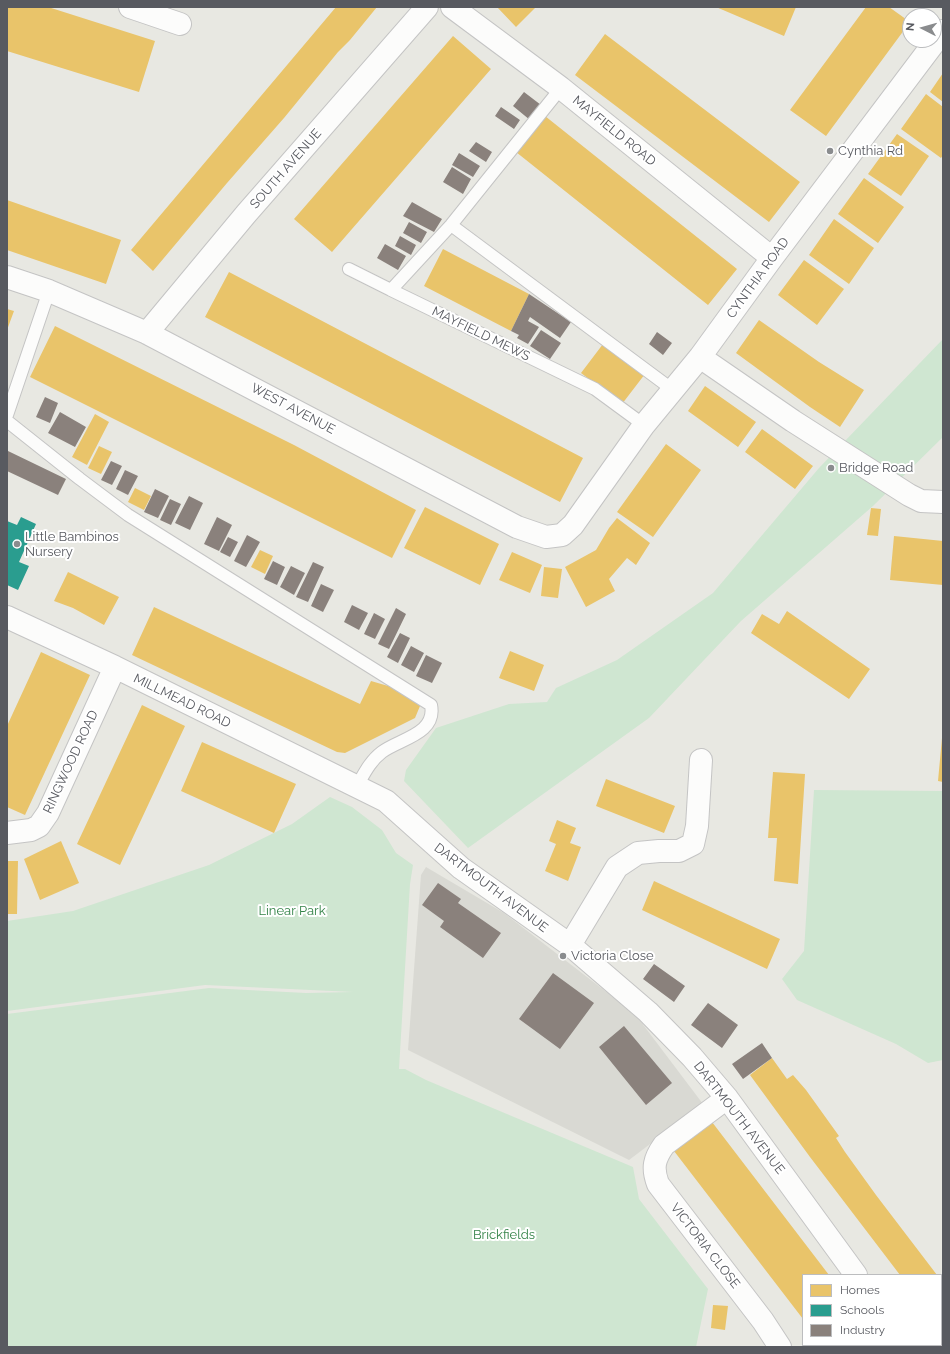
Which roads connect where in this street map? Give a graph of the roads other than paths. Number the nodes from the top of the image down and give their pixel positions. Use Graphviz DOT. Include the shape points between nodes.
graph roads {
  1 [pos="130,7"];
  2 [pos="427,7"];
  3 [pos="452,7"];
  4 [pos="180,24"];
  5 [pos="943,31"];
  6 [pos="561,88"];
  7 [pos="451,225"];
  8 [pos="772,258"];
  9 [pos="349,269"];
  10 [pos="7,277"];
  11 [pos="391,290"];
  12 [pos="49,291"];
  13 [pos="147,332"];
  14 [pos="700,357"];
  15 [pos="673,390"];
  16 [pos="7,415"];
  17 [pos="7,421"];
  18 [pos="644,426"];
  19 [pos="942,500"];
  20 [pos="573,525"];
  21 [pos="7,617"];
  22 [pos="114,667"];
  23 [pos="701,760"];
  24 [pos="357,786"];
  25 [pos="7,833"];
  26 [pos="570,945"];
  27 [pos="727,1098"];
  28 [pos="855,1274"];
  29 [pos="780,1347"];
  1 -- 4 [label="street"];
  2 -- 13 [label="street, SOUTH AVENUE" via="246,214"];
  3 -- 6 [label="street, MAYFIELD ROAD"];
  5 -- 8 [label="street, CYNTHIA ROAD"];
  6 -- 7 [label="lane"];
  6 -- 8 [label="street, MAYFIELD ROAD"];
  7 -- 11 [label="lane"];
  7 -- 15 [label="lane"];
  8 -- 14 [label="street, CYNTHIA ROAD"];
  9 -- 11 [label="lane, MAYFIELD MEWS"];
  10 -- 12 [label="street, WEST AVENUE"];
  11 -- 18 [label="lane, MAYFIELD MEWS" via="595,389"];
  12 -- 13 [label="street, WEST AVENUE"];
  12 -- 16 [label="lane"];
  13 -- 20 [label="street, WEST AVENUE" via="517,526 546,537 562,534"];
  14 -- 15 [label="street, CYNTHIA ROAD"];
  14 -- 19 [label="street" via="897,487 921,501"];
  15 -- 18 [label="street, CYNTHIA ROAD"];
  17 -- 24 [label="lane" via="128,515 431,705 430,721 420,733 383,751 372,761"];
  18 -- 20 [label="street, CYNTHIA ROAD"];
  21 -- 22 [label="street, MILLMEAD ROAD"];
  22 -- 24 [label="street, MILLMEAD ROAD"];
  22 -- 25 [label="street, RINGWOOD ROAD" via="48,813 39,826 31,830"];
  23 -- 26 [label="street" via="697,826 693,844 679,852 638,853 617,867"];
  24 -- 26 [label="street, DARTMOUTH AVENUE" via="386,801 461,868"];
  26 -- 27 [label="street, DARTMOUTH AVENUE" via="648,1012"];
  27 -- 28 [label="street, DARTMOUTH AVENUE"];
  27 -- 29 [label="street, VICTORIA CLOSE" via="664,1145 654,1165 654,1173 658,1184"];
}
